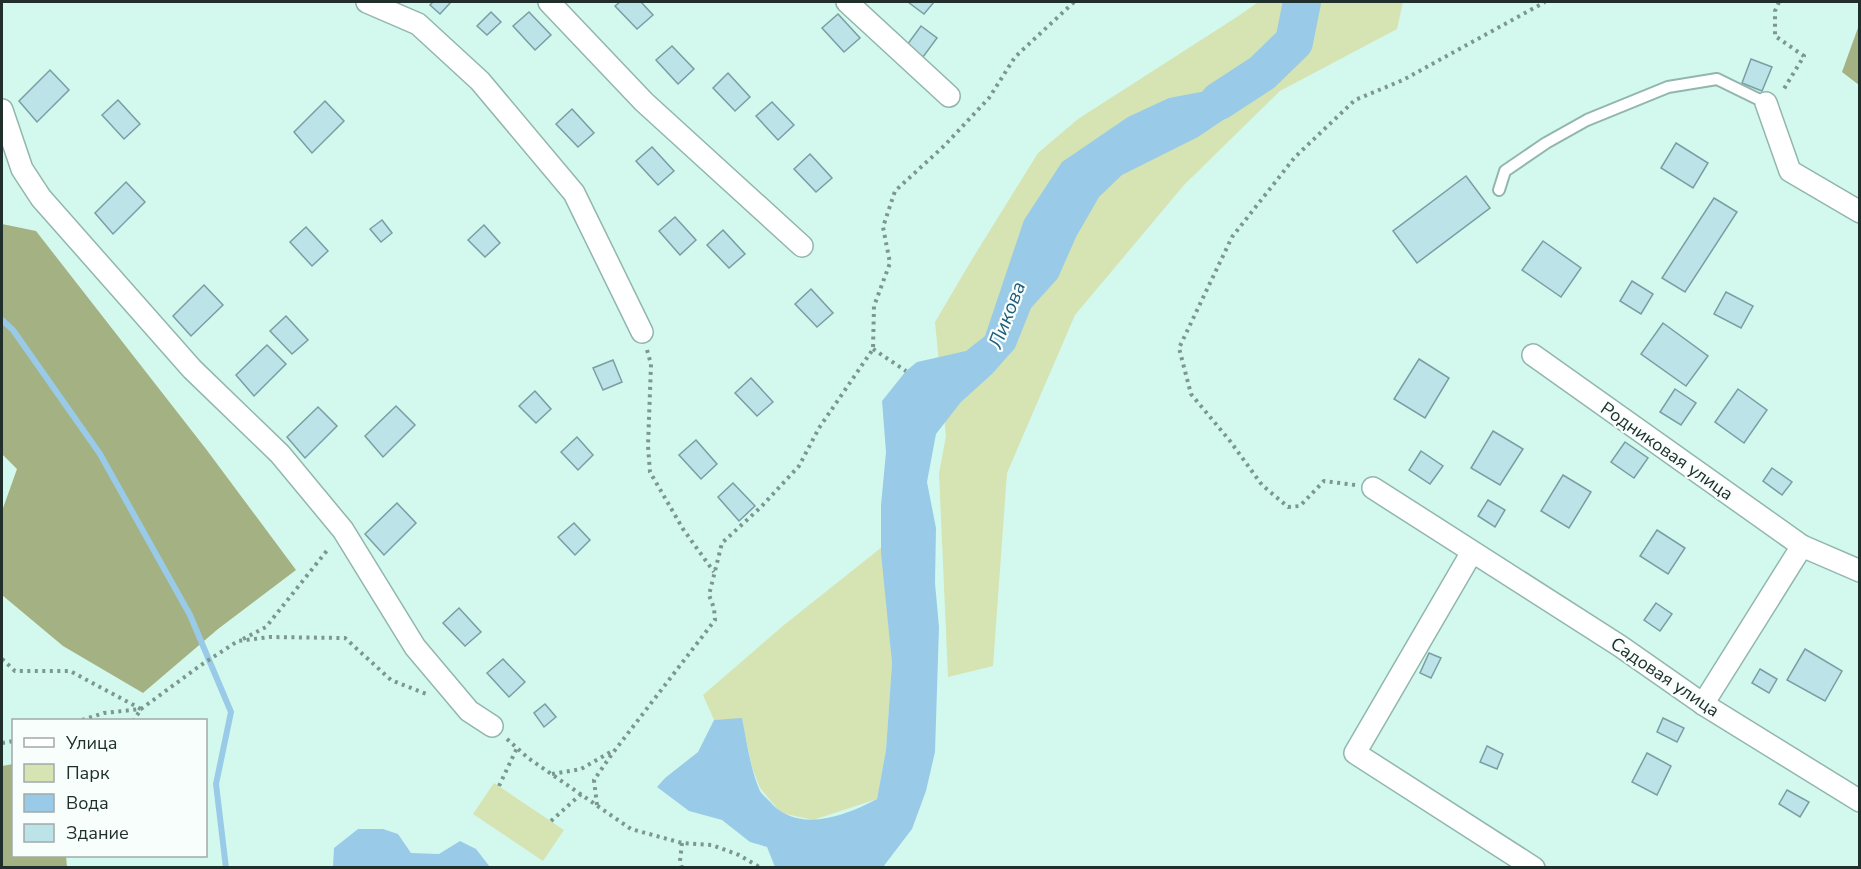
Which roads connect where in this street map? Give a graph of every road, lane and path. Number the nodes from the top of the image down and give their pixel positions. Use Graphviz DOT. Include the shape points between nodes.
graph roads {
  1 [pos="367,2"];
  2 [pos="549,2"];
  3 [pos="847,2"];
  4 [pos="1074,2"];
  5 [pos="1545,2"];
  6 [pos="1779,2"];
  7 [pos="949,96"];
  8 [pos="1766,103"];
  9 [pos="2,110"];
  10 [pos="1499,190"];
  11 [pos="1860,212"];
  12 [pos="802,246"];
  13 [pos="642,332"];
  14 [pos="873,349"];
  15 [pos="1533,355"];
  16 [pos="906,371"];
  17 [pos="1374,488"];
  18 [pos="343,531"];
  19 [pos="1802,546"];
  20 [pos="1472,552"];
  21 [pos="1860,571"];
  22 [pos="714,573"];
  23 [pos="238,641"];
  24 [pos="2,659"];
  25 [pos="430,696"];
  26 [pos="1703,704"];
  27 [pos="141,709"];
  28 [pos="85,719"];
  29 [pos="135,719"];
  30 [pos="492,726"];
  31 [pos="517,748"];
  32 [pos="616,749"];
  33 [pos="551,774"];
  34 [pos="499,786"];
  35 [pos="581,794"];
  36 [pos="1860,801"];
  37 [pos="597,805"];
  38 [pos="551,821"];
  39 [pos="682,843"];
  40 [pos="682,867"];
  41 [pos="761,867"];
  42 [pos="1534,867"];
  1 -- 13 [label="street" via="418,24 471,73 567,184"];
  2 -- 12 [label="street" via="644,102"];
  3 -- 7 [label="street"];
  4 -- 14 [label="path" via="1015,57 989,98 895,191 883,227 890,263 874,306"];
  5 -- 17 [label="path" via="1403,80 1355,100 1304,149 1232,237 1179,348 1191,394 1262,485 1288,507 1300,506 1324,481"];
  6 -- 8 [label="path" via="1775,36 1804,56 1775,100"];
  8 -- 10 [label="lane" via="1717,79 1668,87 1587,120 1546,143 1505,171"];
  8 -- 11 [label="street" via="1790,171"];
  9 -- 18 [label="street" via="21,169 41,198 192,369 280,454"];
  13 -- 22 [label="path" via="651,364 650,472"];
  14 -- 16 [label="path"];
  14 -- 22 [label="path" via="819,428 799,466 722,543"];
  15 -- 19 [label="street, Родниковая улица"];
  17 -- 20 [label="street, Садовая улица"];
  18 -- 23 [label="path" via="266,627"];
  18 -- 30 [label="street" via="415,647 469,711"];
  19 -- 21 [label="street, Родниковая улица"];
  19 -- 26 [label="street"];
  20 -- 26 [label="street, Садовая улица"];
  20 -- 42 [label="street" via="1355,753"];
  22 -- 32 [label="path" via="709,596 715,620"];
  23 -- 25 [label="path" via="270,637 345,638 391,680"];
  23 -- 27 [label="path"];
  24 -- 27 [label="path" via="15,670 70,671"];
  26 -- 36 [label="street, Садовая улица"];
  27 -- 28 [label="path"];
  27 -- 29 [label="path"];
  30 -- 31 [label="path"];
  31 -- 33 [label="path"];
  31 -- 34 [label="path"];
  32 -- 33 [label="path" via="581,769"];
  32 -- 37 [label="path" via="594,780"];
  33 -- 35 [label="path"];
  35 -- 37 [label="path"];
  35 -- 38 [label="path"];
  37 -- 39 [label="path" via="631,829"];
  39 -- 40 [label="path"];
  39 -- 41 [label="path" via="712,845"];
}
